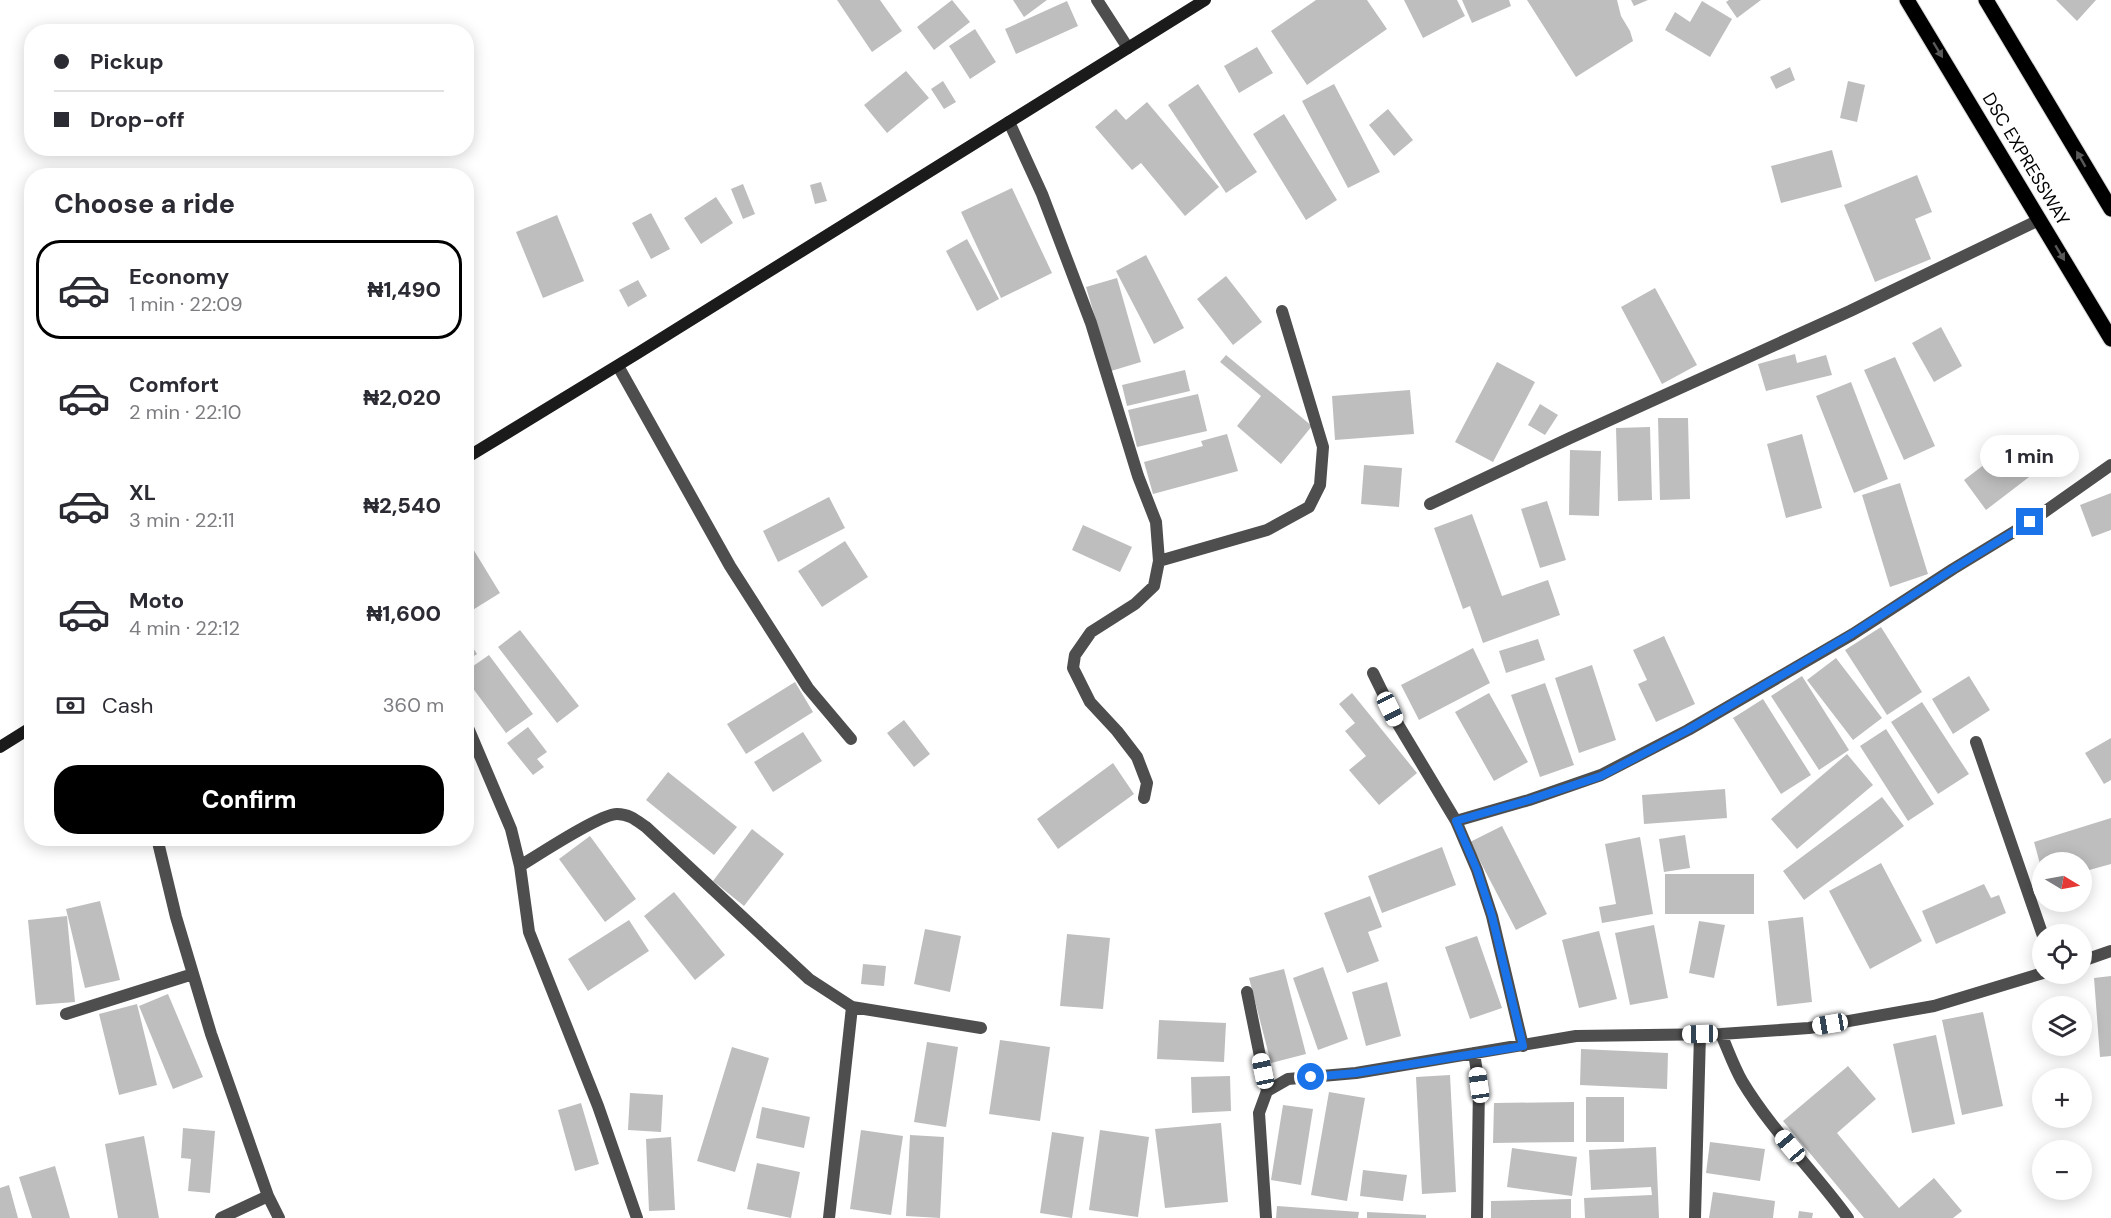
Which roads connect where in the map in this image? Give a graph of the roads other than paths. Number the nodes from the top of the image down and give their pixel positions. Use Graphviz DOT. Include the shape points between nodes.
graph roads {
  1 [pos="1097,0"];
  2 [pos="1205,0"];
  3 [pos="1907,0"];
  4 [pos="1986,0"];
  5 [pos="1128,48"];
  6 [pos="1008,122"];
  7 [pos="2111,209"];
  8 [pos="2039,220"];
  9 [pos="1282,312"];
  10 [pos="2111,339"];
  11 [pos="618,366"];
  12 [pos="474,453"];
  13 [pos="2111,465"];
  14 [pos="1430,504"];
  15 [pos="1159,561"];
  16 [pos="1373,673"];
  17 [pos="24,732"];
  18 [pos="850,739"];
  19 [pos="474,741"];
  20 [pos="1976,742"];
  21 [pos="0,747"];
  22 [pos="1144,798"];
  23 [pos="1456,821"];
  24 [pos="160,846"];
  25 [pos="520,866"];
  26 [pos="2039,924"];
  27 [pos="2111,951"];
  28 [pos="2092,958"];
  29 [pos="193,974"];
  30 [pos="2032,976"];
  31 [pos="1247,992"];
  32 [pos="852,1007"];
  33 [pos="66,1014"];
  34 [pos="981,1028"];
  35 [pos="1700,1034"];
  36 [pos="1721,1034"];
  37 [pos="1523,1046"];
  38 [pos="1474,1053"];
  39 [pos="1267,1090"];
  40 [pos="268,1196"];
  41 [pos="221,1218"];
  42 [pos="279,1218"];
  43 [pos="637,1218"];
  44 [pos="829,1218"];
  45 [pos="1266,1218"];
  46 [pos="1477,1218"];
  47 [pos="1695,1218"];
  48 [pos="1848,1218"];
  1 -- 5 [label="street"];
  2 -- 5 [label="main road"];
  3 -- 8 [label="main road, DSC EXPRESSWAY, one-way"];
  7 -- 4 [label="main road, one-way"];
  5 -- 6 [label="main road"];
  6 -- 11 [label="main road"];
  6 -- 15 [label="street" via="1042,194 1090,323 1156,522"];
  8 -- 10 [label="main road, DSC EXPRESSWAY, one-way"];
  8 -- 14 [label="street"];
  9 -- 15 [label="street" via="1323,447 1320,485 1309,507 1267,530"];
  11 -- 12 [label="main road"];
  11 -- 18 [label="street" via="730,566 808,688"];
  13 -- 23 [label="street" via="2030,522 1852,634 1688,730 1601,776"];
  15 -- 22 [label="street" via="1154,586 1135,604 1091,632 1075,654 1073,668 1090,702 1137,757 1147,783"];
  16 -- 23 [label="street" via="1399,726"];
  17 -- 21 [label="main road"];
  19 -- 25 [label="street" via="500,799"];
  20 -- 26 [label="street"];
  23 -- 37 [label="street" via="1492,916"];
  24 -- 29 [label="street"];
  25 -- 32 [label="street" via="598,820 614,813 632,816 809,979"];
  25 -- 43 [label="street" via="529,932 598,1106"];
  27 -- 28 [label="street"];
  29 -- 33 [label="street"];
  29 -- 40 [label="street"];
  30 -- 36 [label="street" via="1934,1006 1809,1028"];
  31 -- 39 [label="street"];
  32 -- 34 [label="street"];
  32 -- 44 [label="street"];
  35 -- 36 [label="street"];
  35 -- 37 [label="street" via="1576,1036"];
  35 -- 47 [label="street"];
  36 -- 48 [label="street" via="1742,1080 1776,1130"];
  37 -- 38 [label="street"];
  38 -- 39 [label="street" via="1356,1073 1288,1079"];
  38 -- 46 [label="street" via="1479,1085"];
  39 -- 45 [label="street" via="1259,1113"];
  40 -- 41 [label="street"];
  40 -- 42 [label="street"];
}
